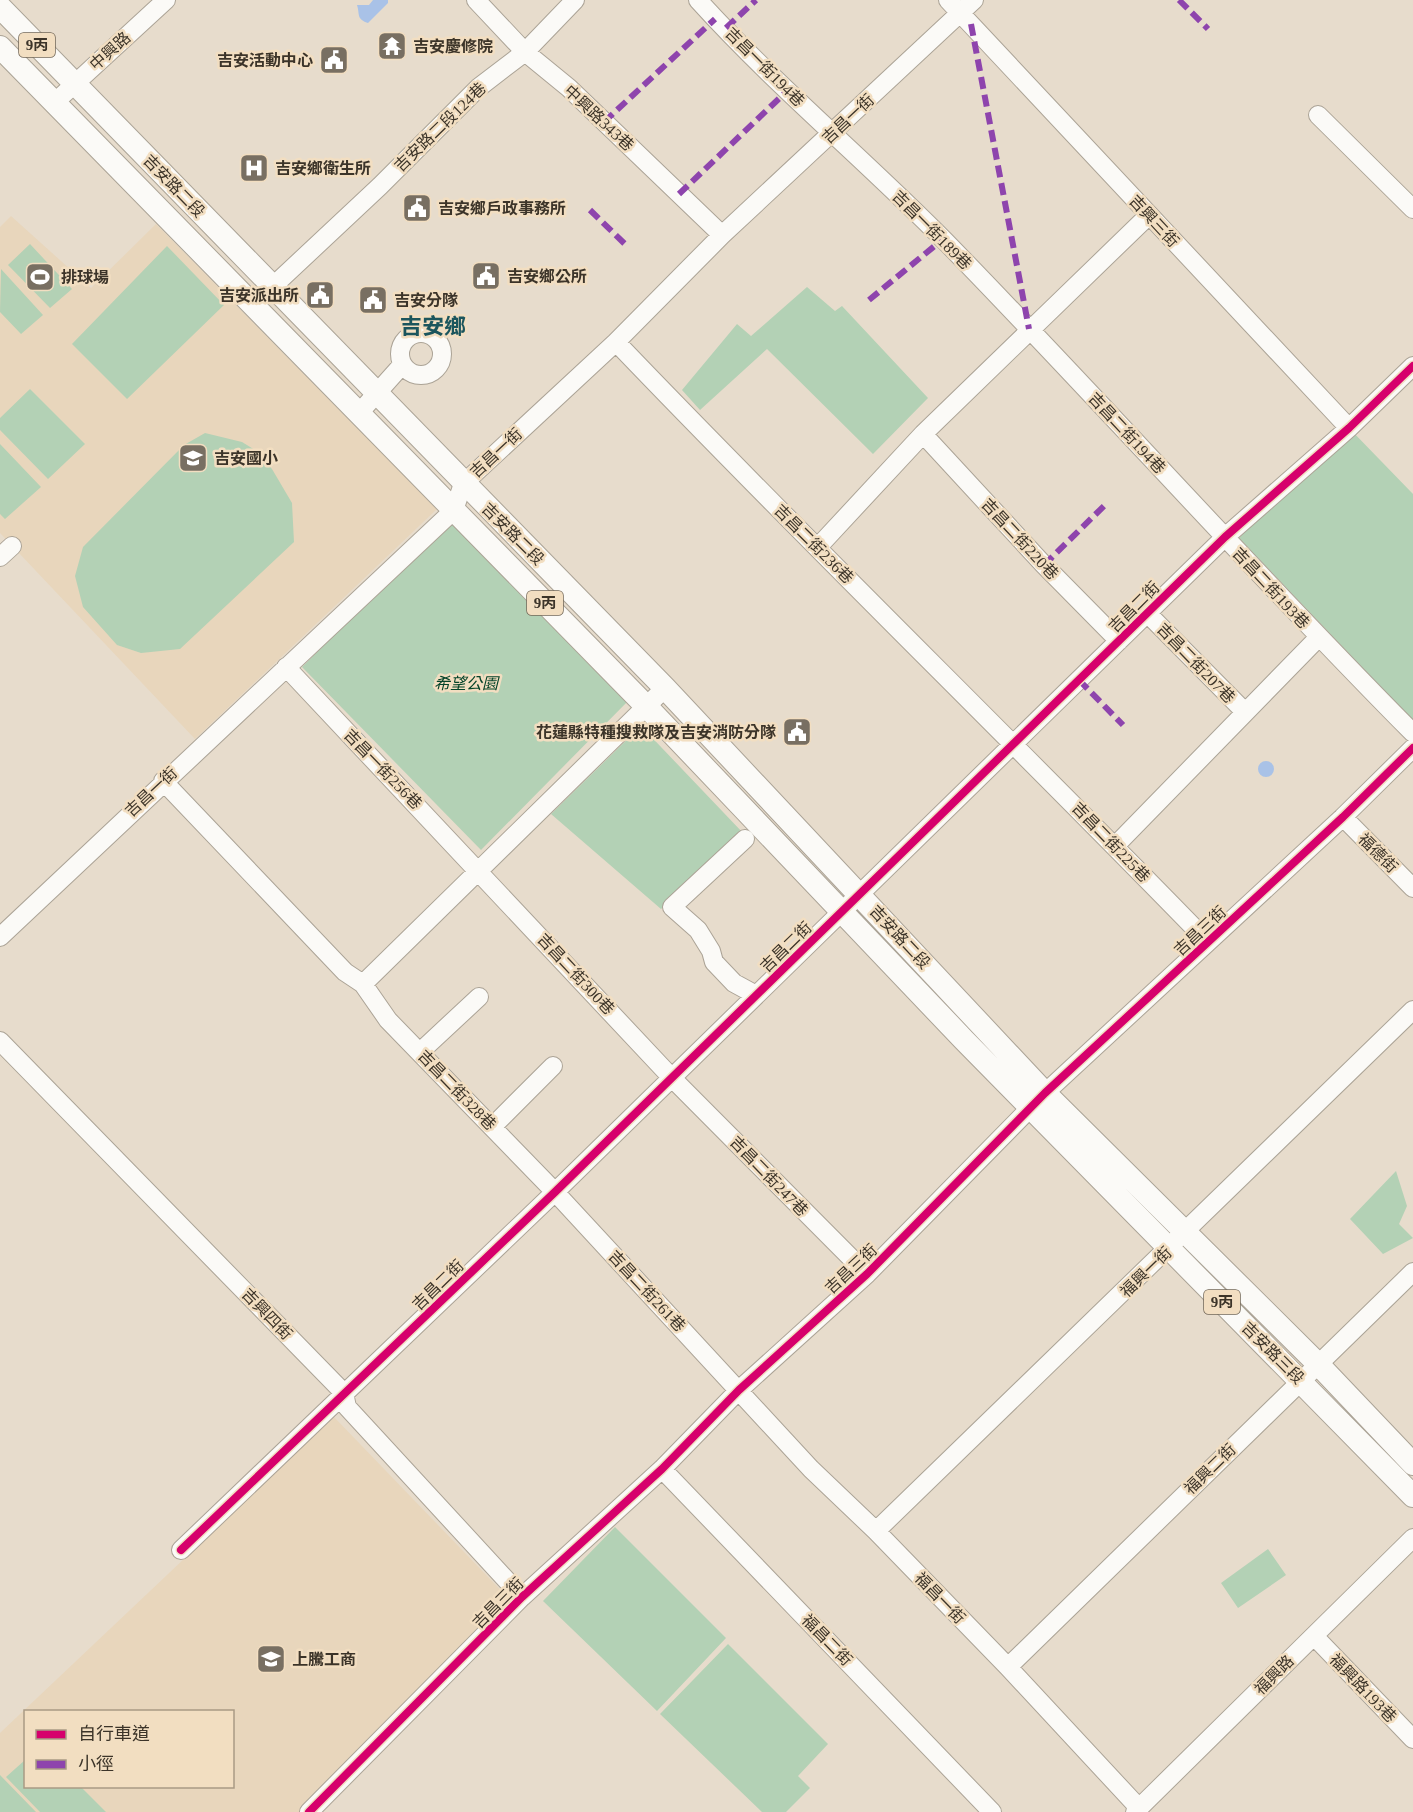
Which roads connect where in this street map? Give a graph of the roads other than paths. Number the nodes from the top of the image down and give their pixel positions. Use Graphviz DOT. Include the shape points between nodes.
graph roads {
  1 [pos="166,0"];
  2 [pos="476,0"];
  3 [pos="575,0"];
  4 [pos="698,0"];
  5 [pos="974,0"];
  6 [pos="0,7"];
  7 [pos="954,7"];
  8 [pos="0,47"];
  9 [pos="525,52"];
  10 [pos="74,83"];
  11 [pos="54,102"];
  12 [pos="1318,115"];
  13 [pos="833,134"];
  14 [pos="1413,209"];
  15 [pos="1149,215"];
  16 [pos="722,236"];
  17 [pos="272,286"];
  18 [pos="253,305"];
  19 [pos="1029,329"];
  20 [pos="616,342"];
  21 [pos="402,365"];
  22 [pos="1413,366"];
  23 [pos="376,394"];
  24 [pos="360,412"];
  25 [pos="1349,428"];
  26 [pos="924,434"];
  27 [pos="463,484"];
  28 [pos="454,510"];
  29 [pos="1225,537"];
  30 [pos="818,548"];
  31 [pos="1147,613"];
  32 [pos="1318,638"];
  33 [pos="1119,641"];
  34 [pos="286,667"];
  35 [pos="665,688"];
  36 [pos="646,706"];
  37 [pos="1245,712"];
  38 [pos="1413,733"];
  39 [pos="1014,743"];
  40 [pos="1413,748"];
  41 [pos="163,781"];
  42 [pos="1343,818"];
  43 [pos="745,839"];
  44 [pos="1115,846"];
  45 [pos="480,871"];
  46 [pos="1413,888"];
  47 [pos="861,895"];
  48 [pos="840,913"];
  49 [pos="0,937"];
  50 [pos="1208,942"];
  51 [pos="363,984"];
  52 [pos="756,995"];
  53 [pos="479,997"];
  54 [pos="1413,1010"];
  55 [pos="0,1041"];
  56 [pos="420,1052"];
  57 [pos="553,1066"];
  58 [pos="672,1077"];
  59 [pos="1038,1100"];
  60 [pos="492,1127"];
  61 [pos="555,1192"];
  62 [pos="1186,1233"];
  63 [pos="1168,1249"];
  64 [pos="1413,1272"];
  65 [pos="867,1274"];
  66 [pos="1318,1364"];
  67 [pos="1302,1380"];
  68 [pos="739,1390"];
  69 [pos="344,1393"];
  70 [pos="1413,1464"];
  71 [pos="662,1468"];
  72 [pos="1413,1496"];
  73 [pos="876,1532"];
  74 [pos="1413,1538"];
  75 [pos="181,1550"];
  76 [pos="522,1597"];
  77 [pos="1314,1636"];
  78 [pos="1008,1667"];
  79 [pos="1413,1739"];
  80 [pos="1137,1810"];
  81 [pos="309,1812"];
  82 [pos="992,1812"];
  1 -- 10 [label="street, 中興路"];
  2 -- 9 [label="street, 中興路343巷"];
  3 -- 9 [label="street, 吉安路二段124巷"];
  4 -- 13 [label="street, 吉昌一街194巷" via="749,55"];
  5 -- 7 [label="street, 吉昌一街"];
  6 -- 10 [label="main road, 吉安路二段 / 9丙"];
  7 -- 13 [label="street, 吉昌一街"];
  7 -- 15 [label="street, 吉興三街"];
  8 -- 11 [label="main road, 吉安路二段 / 9丙"];
  9 -- 16 [label="street, 中興路343巷" via="569,88"];
  9 -- 17 [label="street, 吉安路二段124巷" via="478,88"];
  10 -- 11 [label="street, 中興路"];
  10 -- 17 [label="main road, 吉安路二段 / 9丙"];
  11 -- 18 [label="main road, 吉安路二段 / 9丙"];
  12 -- 14 [label="street"];
  13 -- 16 [label="street, 吉昌一街"];
  13 -- 19 [label="street, 吉昌一街189巷" via="943,239"];
  15 -- 19 [label="street"];
  15 -- 25 [label="street, 吉興三街"];
  16 -- 20 [label="street, 吉昌一街"];
  17 -- 18 [label="street, 吉安路二段124巷"];
  17 -- 23 [label="main road, 吉安路二段 / 9丙"];
  18 -- 24 [label="main road, 吉安路二段 / 9丙"];
  19 -- 26 [label="street"];
  19 -- 29 [label="street, 吉昌二街194巷"];
  20 -- 27 [label="street, 吉昌一街"];
  20 -- 30 [label="street, 吉昌二街236巷"];
  21 -- 23 [label="street"];
  22 -- 25 [label="street, 吉昌二街"];
  23 -- 24 [label="street"];
  23 -- 27 [label="main road, 吉安路二段 / 9丙"];
  24 -- 28 [label="main road, 吉安路二段 / 9丙"];
  25 -- 29 [label="street, 吉昌二街"];
  26 -- 30 [label="street"];
  26 -- 33 [label="street, 吉昌二街220巷" via="1044,566"];
  27 -- 28 [label="street, 吉昌一街"];
  27 -- 35 [label="main road, 吉安路二段 / 9丙"];
  28 -- 34 [label="street, 吉昌一街"];
  28 -- 36 [label="main road, 吉安路二段 / 9丙"];
  29 -- 31 [label="street, 吉昌二街"];
  29 -- 32 [label="street, 吉昌二街193巷"];
  30 -- 39 [label="street, 吉昌二街236巷"];
  31 -- 33 [label="street, 吉昌二街"];
  31 -- 37 [label="street, 吉昌二街207巷"];
  32 -- 37 [label="street"];
  32 -- 38 [label="street, 吉昌二街193巷"];
  33 -- 39 [label="street, 吉昌二街"];
  34 -- 41 [label="street, 吉昌一街"];
  34 -- 45 [label="street, 吉昌一街256巷"];
  35 -- 36 [label="street"];
  35 -- 47 [label="main road, 吉安路二段 / 9丙"];
  36 -- 45 [label="street"];
  36 -- 48 [label="main road, 吉安路二段 / 9丙"];
  37 -- 44 [label="street"];
  39 -- 44 [label="street, 吉昌二街225巷"];
  39 -- 47 [label="street, 吉昌二街"];
  40 -- 42 [label="street, 吉昌三街"];
  41 -- 49 [label="street, 吉昌一街"];
  41 -- 51 [label="street, 吉昌二街328巷" via="345,972"];
  42 -- 46 [label="street, 福德街"];
  42 -- 50 [label="street, 吉昌三街"];
  43 -- 52 [label="street" via="672,907 698,930 714,962 734,983"];
  44 -- 50 [label="street, 吉昌二街225巷"];
  45 -- 51 [label="street"];
  45 -- 58 [label="street, 吉昌二街300巷"];
  47 -- 48 [label="street, 吉昌二街"];
  47 -- 59 [label="main road, 吉安路二段 / 9丙"];
  48 -- 52 [label="street, 吉昌二街"];
  48 -- 59 [label="main road, 吉安路二段 / 9丙"];
  50 -- 59 [label="street, 吉昌三街"];
  51 -- 56 [label="street, 吉昌二街328巷" via="388,1020"];
  52 -- 58 [label="street, 吉昌二街"];
  53 -- 56 [label="street"];
  54 -- 62 [label="street, 福興一街"];
  55 -- 69 [label="street, 吉興四街"];
  56 -- 60 [label="street, 吉昌二街328巷"];
  57 -- 60 [label="street"];
  58 -- 61 [label="street, 吉昌二街"];
  58 -- 65 [label="street, 吉昌二街247巷"];
  59 -- 62 [label="main road, 吉安路三段 / 9丙"];
  59 -- 63 [label="main road, 吉安路三段 / 9丙"];
  59 -- 65 [label="street, 吉昌三街"];
  60 -- 61 [label="street, 吉昌二街328巷"];
  61 -- 68 [label="street, 吉昌二街261巷"];
  61 -- 69 [label="street, 吉昌二街"];
  62 -- 63 [label="street, 福興一街"];
  62 -- 66 [label="main road, 吉安路三段 / 9丙"];
  63 -- 67 [label="main road, 吉安路三段 / 9丙"];
  63 -- 73 [label="street, 福興一街"];
  64 -- 66 [label="street, 福興二街"];
  65 -- 68 [label="street, 吉昌三街"];
  66 -- 67 [label="street, 福興二街"];
  66 -- 70 [label="main road, 吉安路三段 / 9丙"];
  67 -- 72 [label="main road, 吉安路三段 / 9丙"];
  67 -- 78 [label="street, 福興二街"];
  68 -- 71 [label="street, 吉昌三街"];
  68 -- 73 [label="street, 福昌一街"];
  69 -- 75 [label="street, 吉昌二街"];
  69 -- 76 [label="street, 吉興四街" via="347,1407"];
  71 -- 76 [label="street, 吉昌三街"];
  71 -- 82 [label="street, 福昌二街"];
  73 -- 78 [label="street, 福昌一街"];
  74 -- 77 [label="street, 福興路"];
  76 -- 81 [label="street, 吉昌三街"];
  77 -- 79 [label="street, 福興路193巷"];
  77 -- 80 [label="street, 福興路"];
  78 -- 80 [label="street, 福昌一街"];
}
